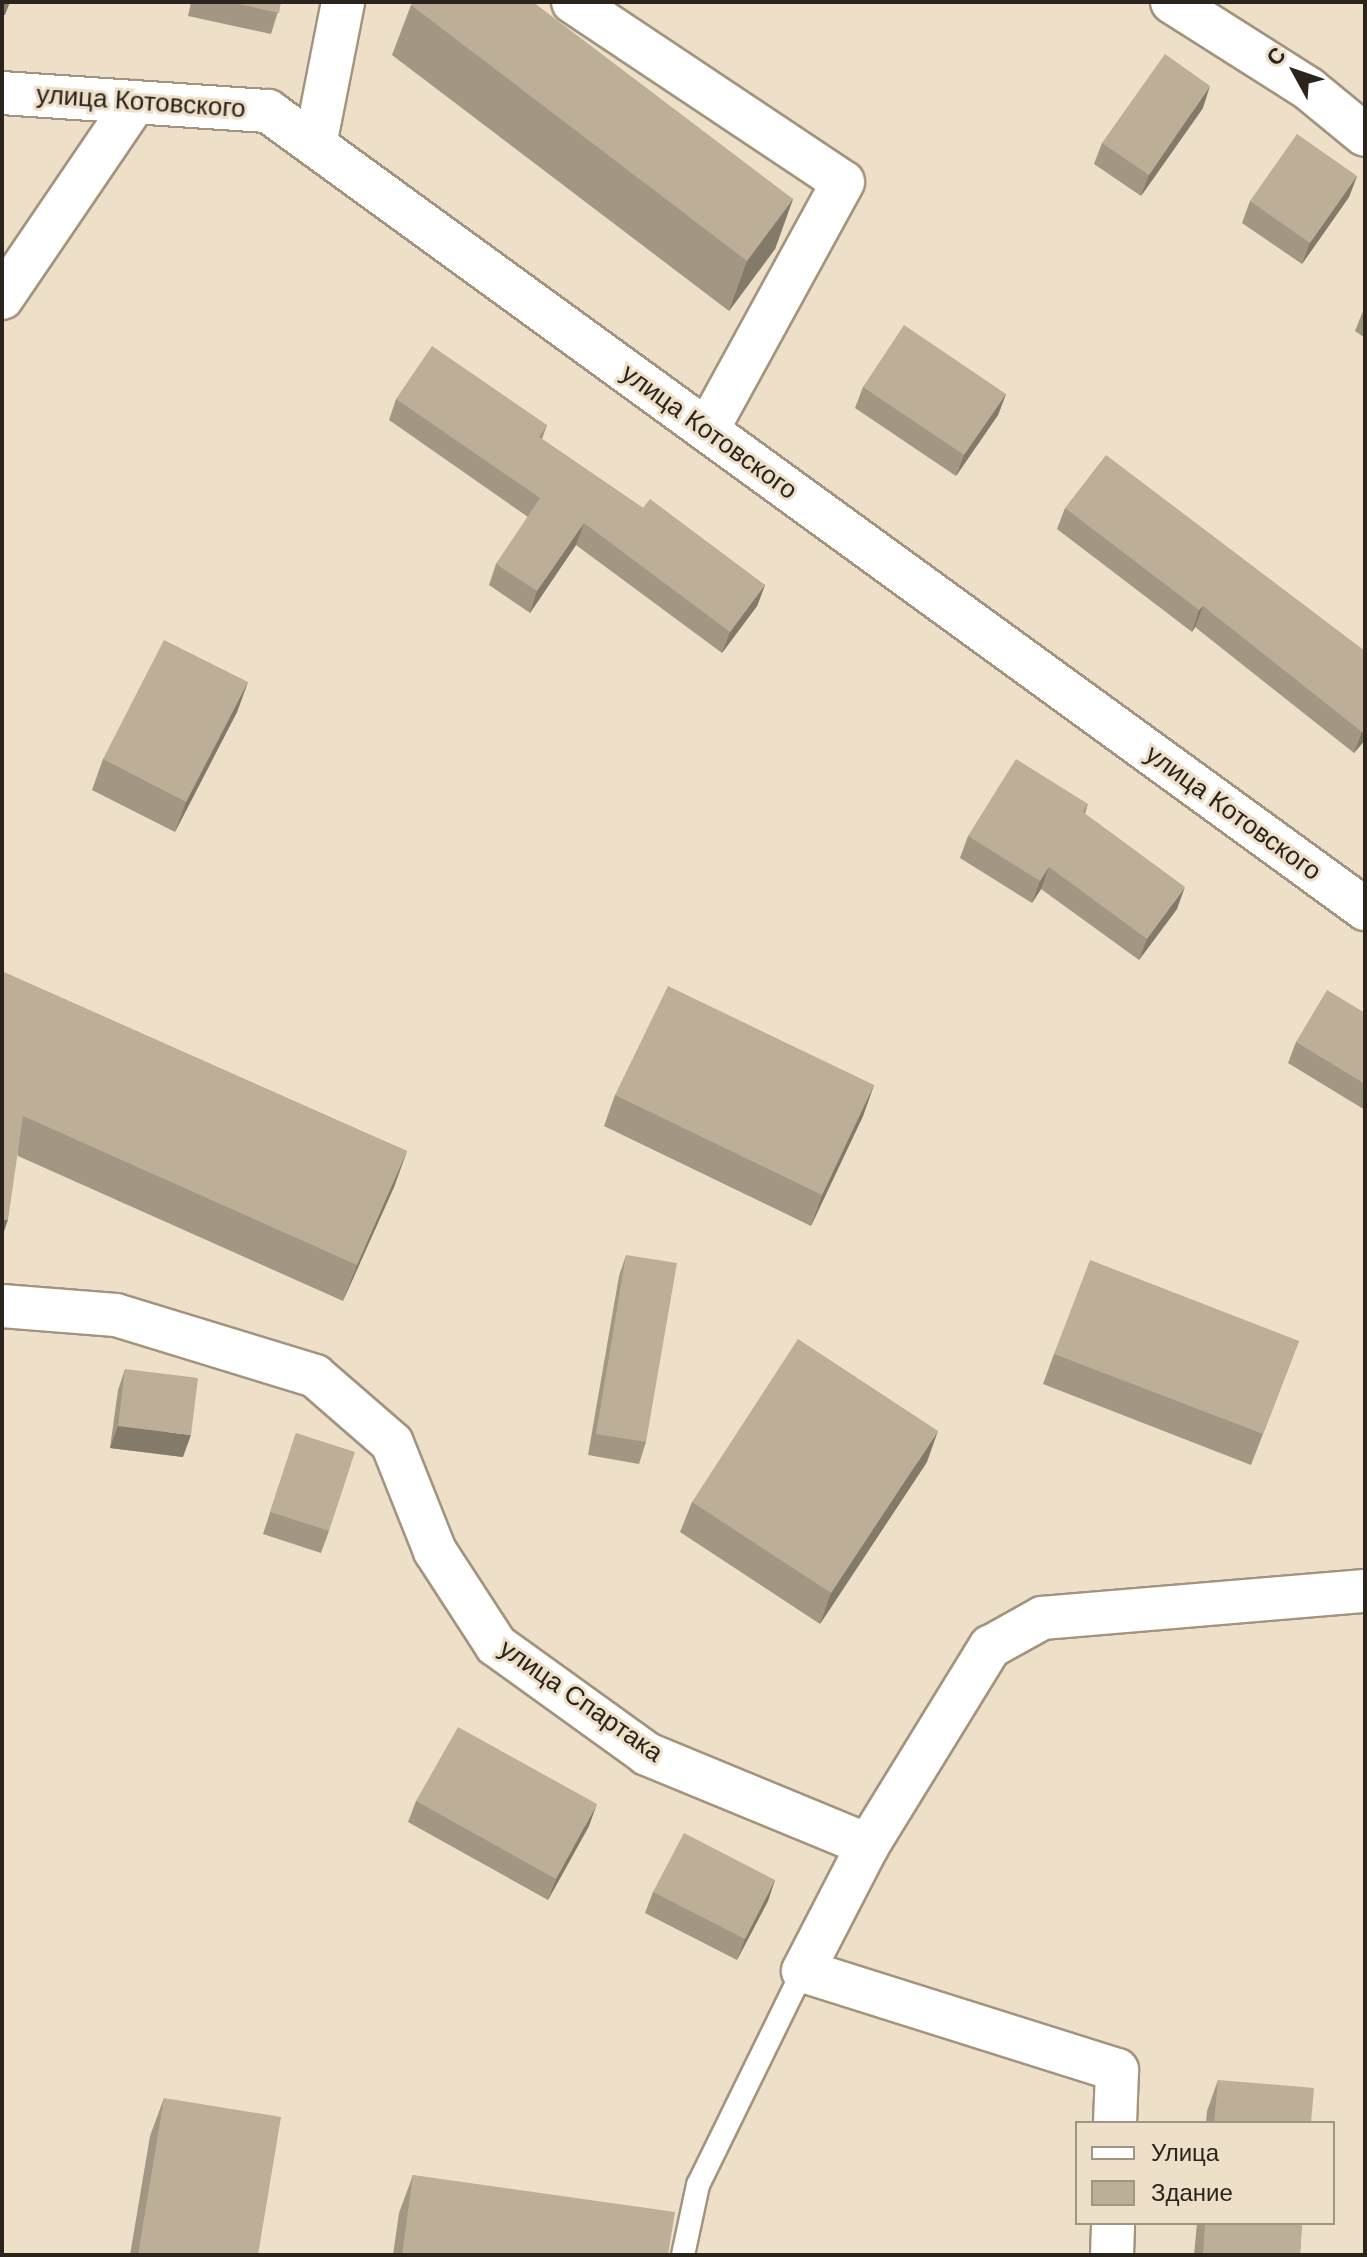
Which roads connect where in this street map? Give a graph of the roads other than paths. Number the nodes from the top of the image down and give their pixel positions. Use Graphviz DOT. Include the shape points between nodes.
graph roads {
  1 [pos="343,2"];
  2 [pos="573,2"];
  3 [pos="1172,2"];
  4 [pos="2,93"];
  5 [pos="135,102"];
  6 [pos="1365,135"];
  7 [pos="315,145"];
  8 [pos="2,298"];
  9 [pos="707,430"];
  10 [pos="1365,909"];
  11 [pos="2,1306"];
  12 [pos="1365,1591"];
  13 [pos="868,1845"];
  14 [pos="803,1971"];
  15 [pos="1115,2121"];
  16 [pos="1113,2225"];
  17 [pos="683,2255"];
  18 [pos="1112,2255"];
  1 -- 7 [label="street"];
  2 -- 9 [label="street" via="843,182"];
  3 -- 6 [label="street" via="1309,89"];
  4 -- 5 [label="street, улица Котовского"];
  5 -- 7 [label="street, улица Котовского" via="268,111"];
  5 -- 8 [label="street"];
  7 -- 9 [label="street, улица Котовского"];
  9 -- 10 [label="street, улица Котовского"];
  11 -- 13 [label="street, улица Спартака" via="116,1315 315,1376 392,1443 435,1551 496,1645 647,1754"];
  12 -- 13 [label="street" via="1042,1618 990,1647"];
  13 -- 14 [label="street"];
  14 -- 15 [label="street" via="1117,2070"];
  14 -- 17 [label="lane" via="698,2185"];
  16 -- 18 [label="street"];
}
